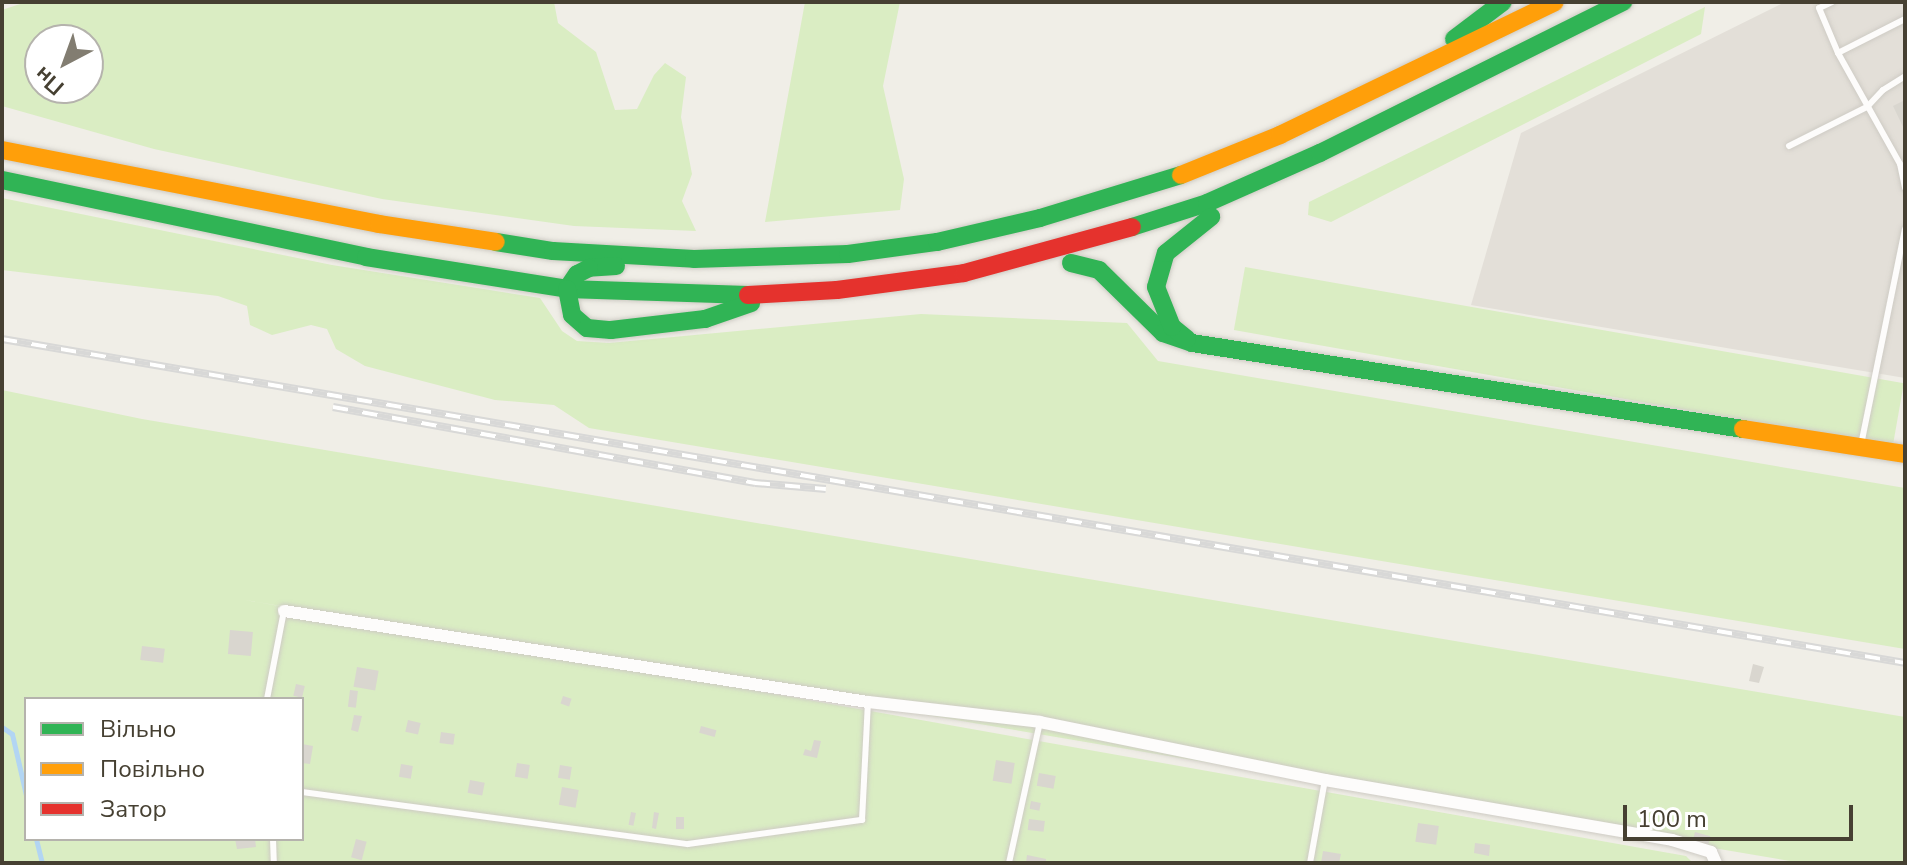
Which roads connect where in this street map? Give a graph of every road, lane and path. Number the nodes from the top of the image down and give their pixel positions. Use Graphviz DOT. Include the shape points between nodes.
graph roads {
  1 [pos="1503,2"];
  2 [pos="1555,2"];
  3 [pos="1623,2"];
  4 [pos="1832,2"];
  5 [pos="1609,7"];
  6 [pos="1905,19"];
  7 [pos="1838,53"];
  8 [pos="1411,72"];
  9 [pos="1905,76"];
  10 [pos="1867,107"];
  11 [pos="1789,146"];
  12 [pos="2,150"];
  13 [pos="1320,153"];
  14 [pos="2,180"];
  15 [pos="1905,188"];
  16 [pos="1211,217"];
  17 [pos="1905,229"];
  18 [pos="694,259"];
  19 [pos="1071,263"];
  20 [pos="964,273"];
  21 [pos="567,289"];
  22 [pos="775,295"];
  23 [pos="1192,343"];
  24 [pos="1861,447"];
  25 [pos="1905,454"];
  26 [pos="284,611"];
  27 [pos="267,697"];
  28 [pos="868,702"];
  29 [pos="1040,722"];
  30 [pos="1325,780"];
  31 [pos="304,792"];
  32 [pos="273,841"];
  33 [pos="274,863"];
  34 [pos="1009,863"];
  35 [pos="1310,863"];
  36 [pos="1716,863"];
  1 -- 8 [label="main road"];
  2 -- 8 [label="main road"];
  3 -- 5 [label="main road"];
  4 -- 7 [label="lane" via="1819,8"];
  5 -- 13 [label="main road"];
  6 -- 7 [label="lane"];
  7 -- 10 [label="lane"];
  8 -- 18 [label="main road" via="1182,175 1040,218 937,242 848,254"];
  9 -- 10 [label="lane"];
  10 -- 11 [label="lane"];
  10 -- 15 [label="lane" via="1900,164"];
  12 -- 18 [label="main road" via="379,224 553,251"];
  13 -- 16 [label="main road" via="1262,196"];
  13 -- 20 [label="main road" via="1207,203 1081,244"];
  14 -- 21 [label="main road" via="366,257"];
  16 -- 19 [label="main road"];
  16 -- 23 [label="main road" via="1166,253 1156,287 1172,327"];
  17 -- 24 [label="lane"];
  18 -- 21 [label="main road" via="589,268"];
  19 -- 20 [label="main road" via="1015,276"];
  19 -- 23 [label="main road" via="1099,270 1163,333"];
  20 -- 22 [label="main road"];
  21 -- 22 [label="main road"];
  21 -- 22 [label="main road" via="572,315 587,328 611,330 705,319"];
  23 -- 24 [label="main road"];
  24 -- 25 [label="main road"];
  26 -- 27 [label="lane"];
  26 -- 28 [label="street"];
  28 -- 29 [label="street"];
  28 -- 31 [label="lane" via="862,820 688,844"];
  29 -- 30 [label="street"];
  29 -- 34 [label="lane"];
  30 -- 35 [label="lane"];
  30 -- 36 [label="street" via="1672,840 1711,852"];
  32 -- 33 [label="lane"];
}
